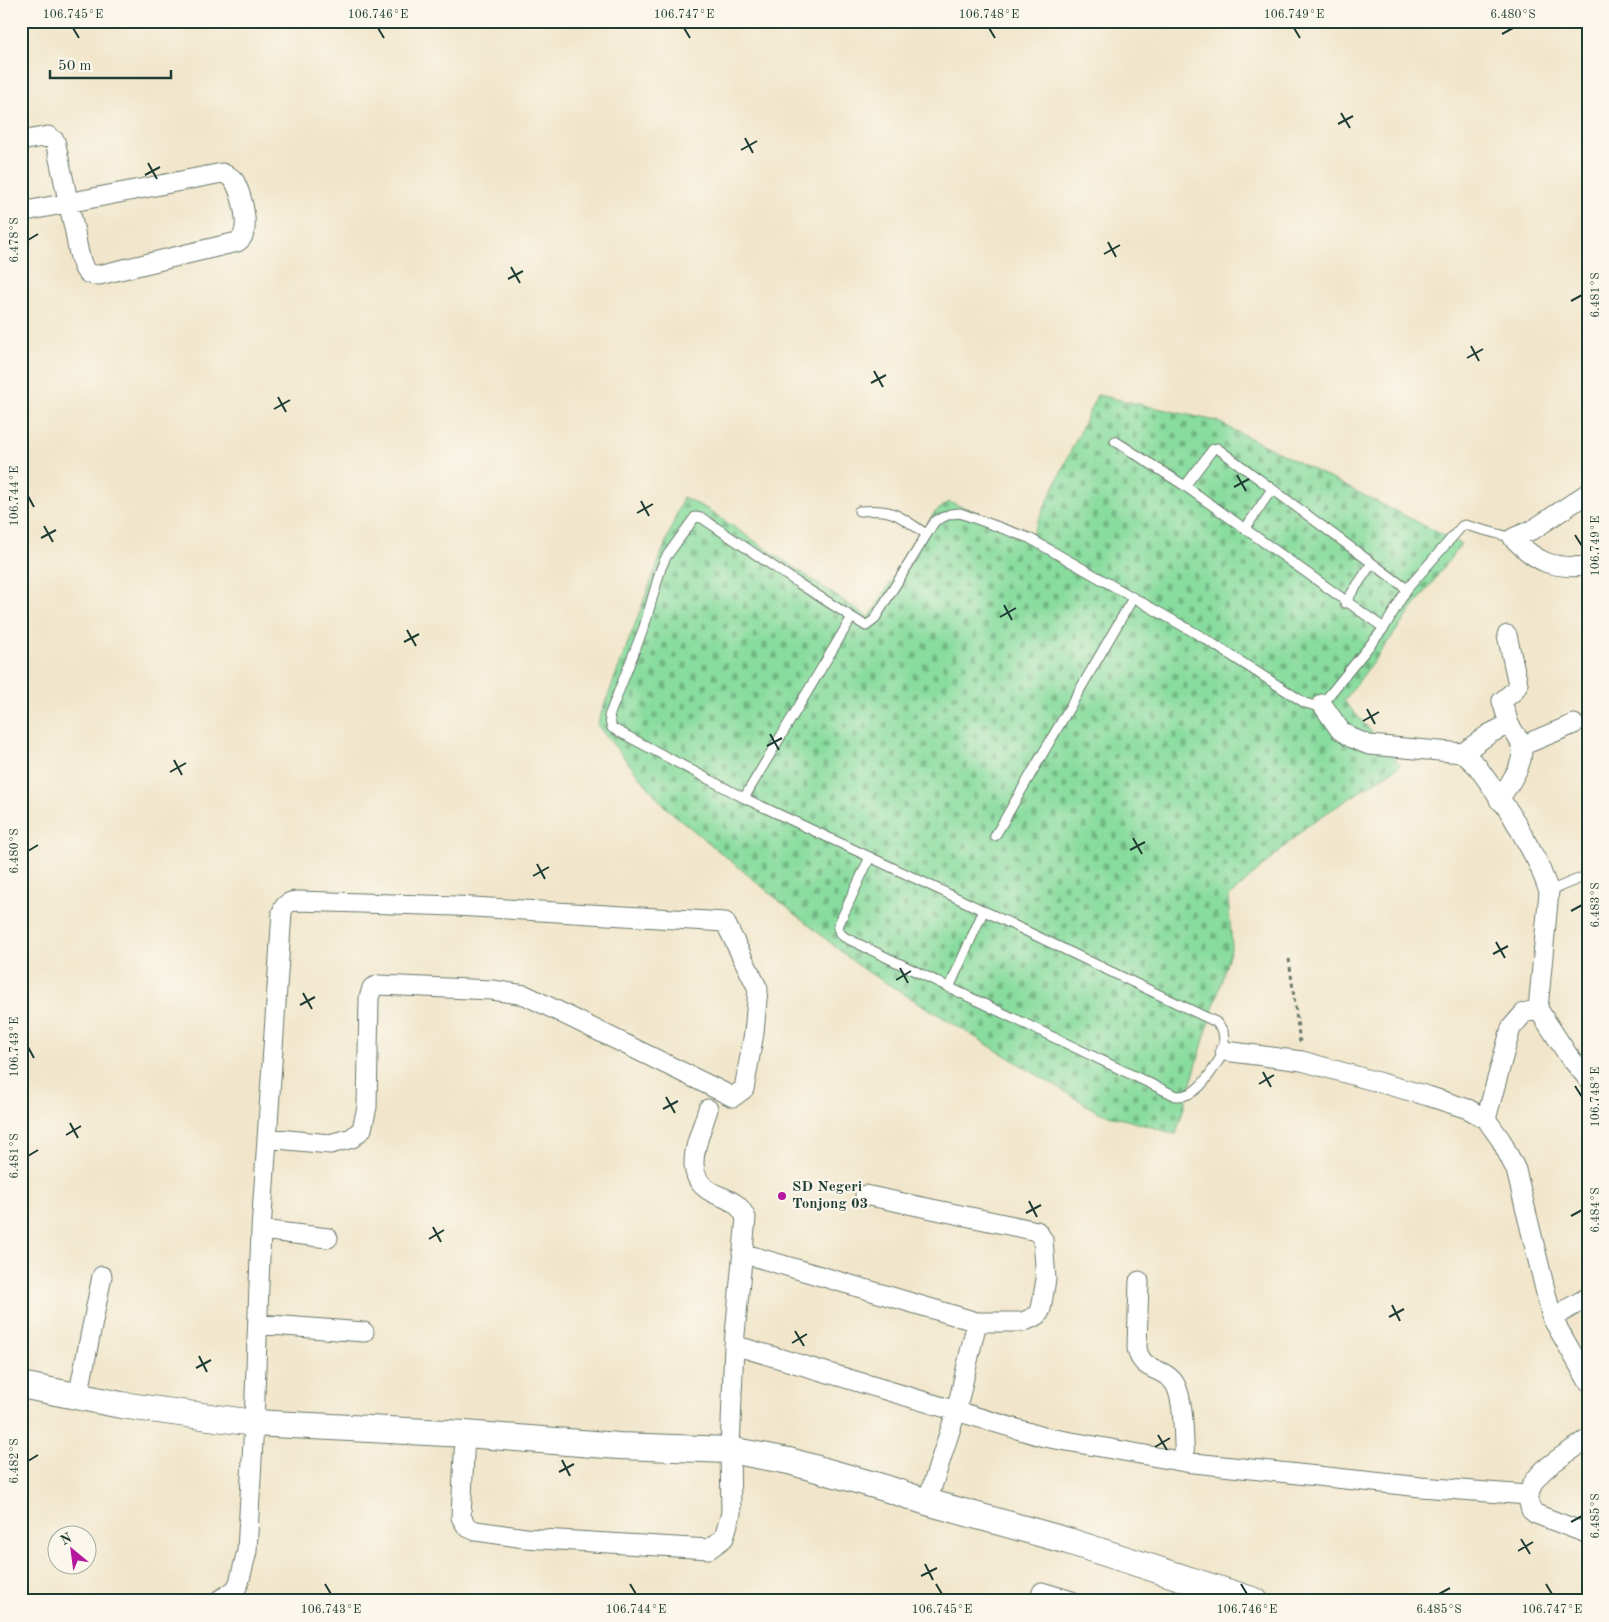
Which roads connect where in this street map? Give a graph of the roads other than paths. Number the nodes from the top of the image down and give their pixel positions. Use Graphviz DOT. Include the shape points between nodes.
graph roads {
  1 [pos="21,141"];
  2 [pos="68,204"];
  3 [pos="21,212"];
  4 [pos="1115,441"];
  5 [pos="1185,486"];
  6 [pos="1272,489"];
  7 [pos="1588,493"];
  8 [pos="859,511"];
  9 [pos="1245,529"];
  10 [pos="926,534"];
  11 [pos="1514,538"];
  12 [pos="1372,563"];
  13 [pos="1588,566"];
  14 [pos="1407,589"];
  15 [pos="1133,598"];
  16 [pos="1345,603"];
  17 [pos="852,617"];
  18 [pos="1384,628"];
  19 [pos="1507,635"];
  20 [pos="1322,704"];
  21 [pos="1509,724"];
  22 [pos="1574,724"];
  23 [pos="1521,746"];
  24 [pos="1463,753"];
  25 [pos="744,798"];
  26 [pos="1499,800"];
  27 [pos="995,836"];
  28 [pos="870,857"];
  29 [pos="1588,875"];
  30 [pos="1549,891"];
  31 [pos="983,912"];
  32 [pos="949,988"];
  33 [pos="1538,1009"];
  34 [pos="1225,1052"];
  35 [pos="1588,1079"];
  36 [pos="708,1109"];
  37 [pos="1486,1119"];
  38 [pos="267,1138"];
  39 [pos="865,1195"];
  40 [pos="261,1230"];
  41 [pos="328,1238"];
  42 [pos="742,1254"];
  43 [pos="102,1276"];
  44 [pos="1139,1281"];
  45 [pos="1588,1298"];
  46 [pos="1552,1318"];
  47 [pos="977,1322"];
  48 [pos="258,1324"];
  49 [pos="364,1332"];
  50 [pos="734,1345"];
  51 [pos="1588,1381"];
  52 [pos="21,1386"];
  53 [pos="78,1398"];
  54 [pos="956,1412"];
  55 [pos="254,1423"];
  56 [pos="465,1434"];
  57 [pos="1588,1439"];
  58 [pos="730,1450"];
  59 [pos="1185,1462"];
  60 [pos="1528,1495"];
  61 [pos="927,1502"];
  62 [pos="1588,1534"];
  63 [pos="1042,1592"];
  64 [pos="218,1601"];
  65 [pos="1072,1601"];
  66 [pos="1255,1601"];
  1 -- 2 [label="street" via="48,136 54,139"];
  2 -- 2 [label="street" via="222,173 235,182 245,233 237,242 93,275 84,266"];
  2 -- 3 [label="street"];
  4 -- 5 [label="lane"];
  5 -- 6 [label="lane" via="1216,448"];
  5 -- 9 [label="lane"];
  6 -- 9 [label="lane"];
  6 -- 12 [label="lane"];
  7 -- 11 [label="street"];
  8 -- 10 [label="lane" via="895,512"];
  9 -- 16 [label="lane"];
  10 -- 15 [label="lane" via="935,521 960,513 1029,538"];
  10 -- 17 [label="lane" via="874,620 866,626"];
  11 -- 13 [label="street" via="1526,551 1545,563"];
  11 -- 14 [label="lane" via="1463,525"];
  12 -- 14 [label="lane"];
  12 -- 16 [label="lane"];
  14 -- 18 [label="lane"];
  15 -- 20 [label="lane" via="1204,638 1306,703"];
  15 -- 27 [label="lane"];
  16 -- 18 [label="lane"];
  17 -- 25 [label="lane"];
  17 -- 25 [label="lane" via="699,516 690,520 666,556 644,627 609,716 610,726"];
  18 -- 20 [label="lane"];
  19 -- 21 [label="street" via="1518,684 1502,701"];
  20 -- 24 [label="street" via="1340,730 1369,745"];
  21 -- 23 [label="street"];
  21 -- 24 [label="street"];
  22 -- 23 [label="street"];
  23 -- 26 [label="street" via="1514,776"];
  24 -- 26 [label="street" via="1477,766"];
  25 -- 28 [label="lane"];
  26 -- 30 [label="street" via="1528,842"];
  28 -- 31 [label="lane"];
  28 -- 32 [label="lane" via="838,926 840,934"];
  29 -- 30 [label="lane"];
  30 -- 33 [label="street"];
  31 -- 32 [label="lane"];
  31 -- 34 [label="lane" via="1216,1022 1223,1031"];
  32 -- 34 [label="lane" via="1176,1096 1196,1092"];
  33 -- 35 [label="street"];
  33 -- 37 [label="street" via="1524,1013 1511,1028"];
  34 -- 37 [label="street" via="1302,1061 1428,1096 1468,1109"];
  36 -- 42 [label="street" via="697,1146 694,1175 703,1188 742,1208 746,1218"];
  37 -- 46 [label="street" via="1516,1170"];
  38 -- 38 [label="street" via="282,912 293,901 456,906 725,922 758,989 744,1089 733,1097 525,995 492,990 379,984 372,988 368,1003 367,1107 362,1129 352,1138 330,1144"];
  38 -- 40 [label="street"];
  39 -- 47 [label="street" via="1033,1230 1041,1235 1046,1279 1038,1315 1023,1322"];
  40 -- 41 [label="street"];
  40 -- 48 [label="street"];
  42 -- 47 [label="street"];
  42 -- 50 [label="street"];
  43 -- 53 [label="street"];
  44 -- 59 [label="street" via="1139,1359 1171,1378 1177,1390"];
  45 -- 46 [label="street"];
  46 -- 51 [label="street"];
  47 -- 54 [label="street"];
  48 -- 49 [label="street"];
  48 -- 55 [label="street"];
  50 -- 54 [label="street"];
  50 -- 58 [label="street"];
  52 -- 53 [label="street"];
  53 -- 55 [label="street"];
  54 -- 59 [label="street" via="1044,1437"];
  54 -- 61 [label="street"];
  55 -- 56 [label="street"];
  55 -- 64 [label="street" via="244,1565 239,1584"];
  56 -- 58 [label="street" via="619,1446"];
  56 -- 58 [label="street" via="461,1517 467,1527 476,1531 525,1538 713,1548 721,1542 731,1513"];
  57 -- 60 [label="street" via="1540,1474 1530,1485"];
  58 -- 61 [label="street" via="837,1474"];
  59 -- 60 [label="street"];
  60 -- 62 [label="street" via="1530,1510 1536,1514"];
  61 -- 66 [label="street" via="1068,1541"];
  63 -- 65 [label="street"];
}
